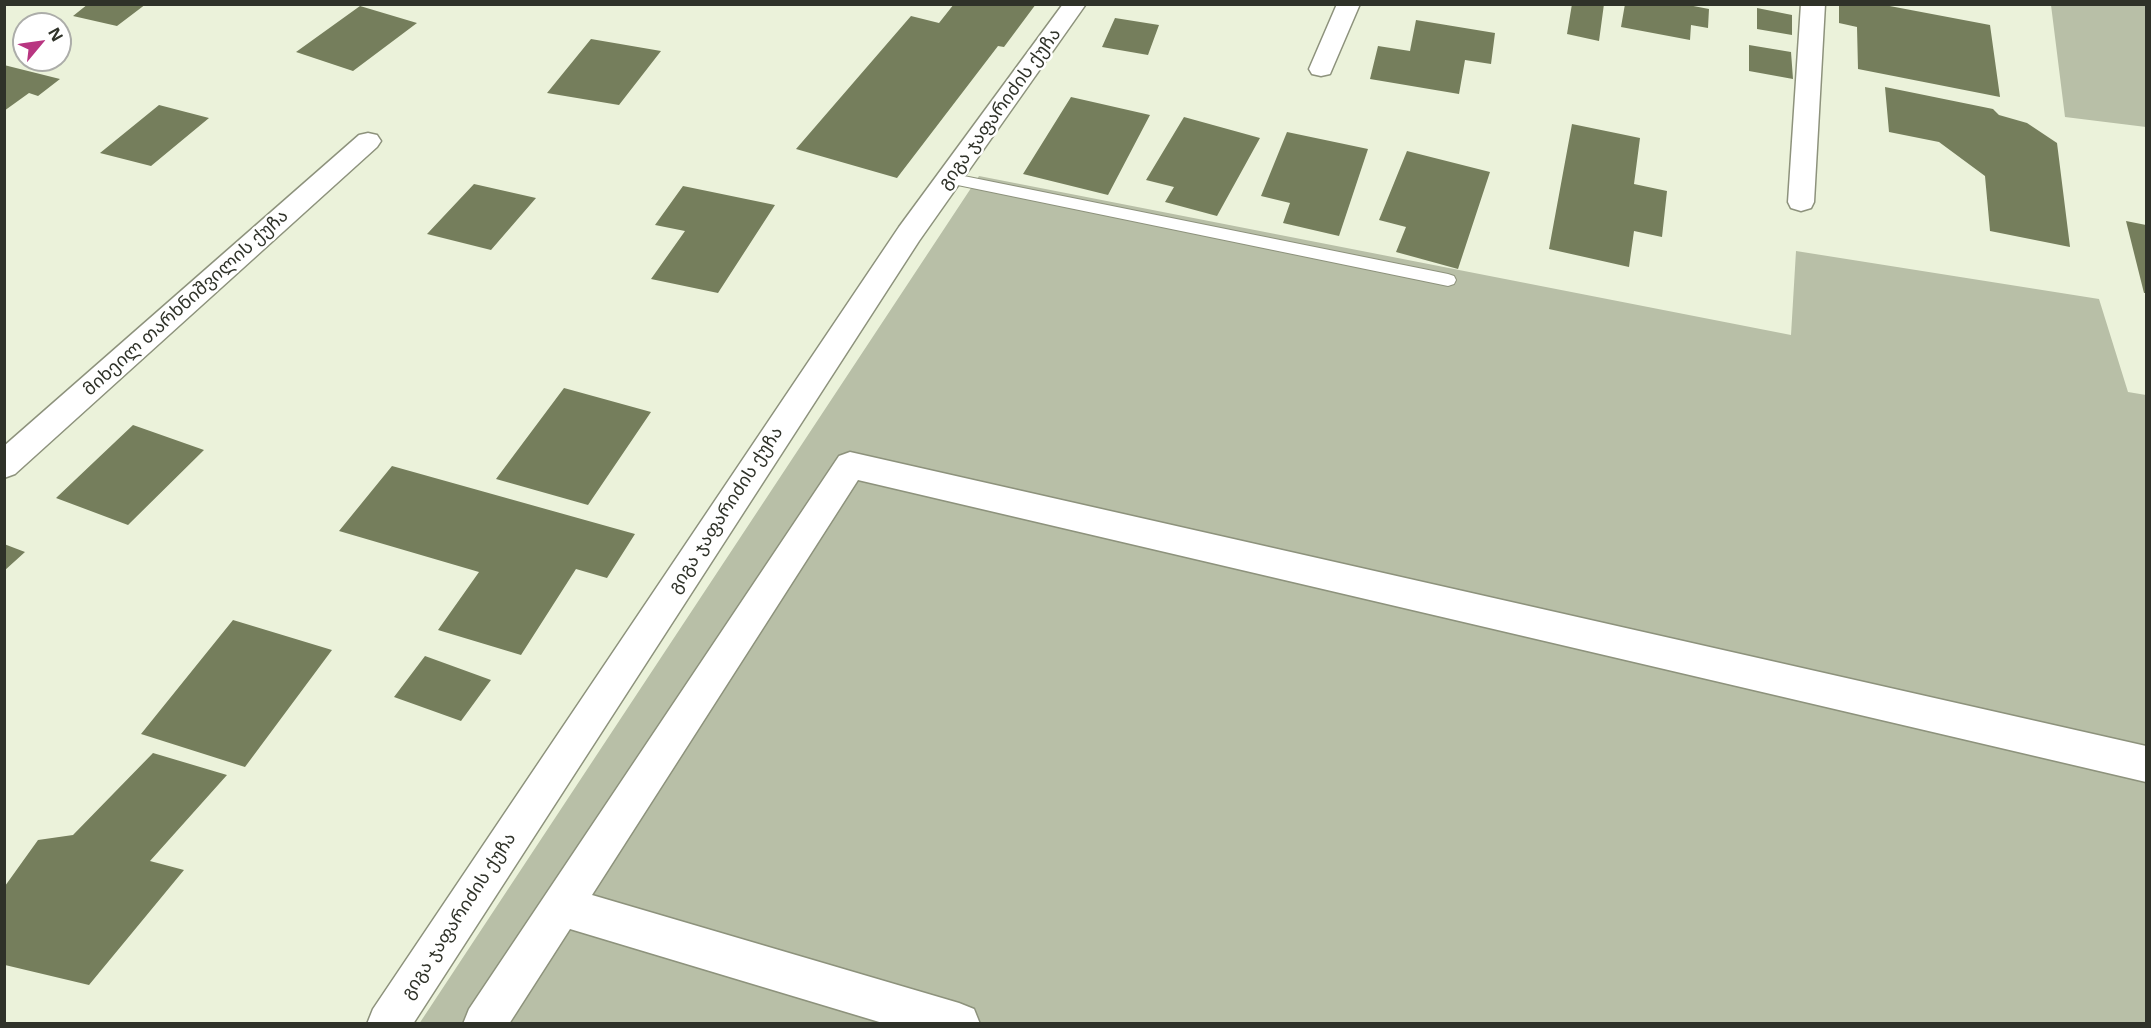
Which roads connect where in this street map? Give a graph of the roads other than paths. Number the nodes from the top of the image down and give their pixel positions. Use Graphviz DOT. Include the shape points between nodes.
graph roads {
  1 [pos="1075,4"];
  2 [pos="1349,4"];
  3 [pos="1813,4"];
  4 [pos="1321,69"];
  5 [pos="368,141"];
  6 [pos="950,178"];
  7 [pos="1801,202"];
  8 [pos="1448,280"];
  9 [pos="4,465"];
  10 [pos="2146,764"];
  11 [pos="561,906"];
  12 [pos="388,1023"];
  13 [pos="484,1023"];
  14 [pos="959,1023"];
  1 -- 6 [label="street, გიგა ჯაფარიძის ქუჩა"];
  2 -- 4 [label="street"];
  3 -- 7 [label="street"];
  5 -- 9 [label="street, მიხეილ თარხნიშვილის ქუჩა"];
  6 -- 8 [label="lane"];
  6 -- 12 [label="street, გიგა ჯაფარიძის ქუჩა" via="909,234"];
  10 -- 11 [label="street" via="850,465"];
  11 -- 13 [label="street"];
  11 -- 14 [label="street"];
}
